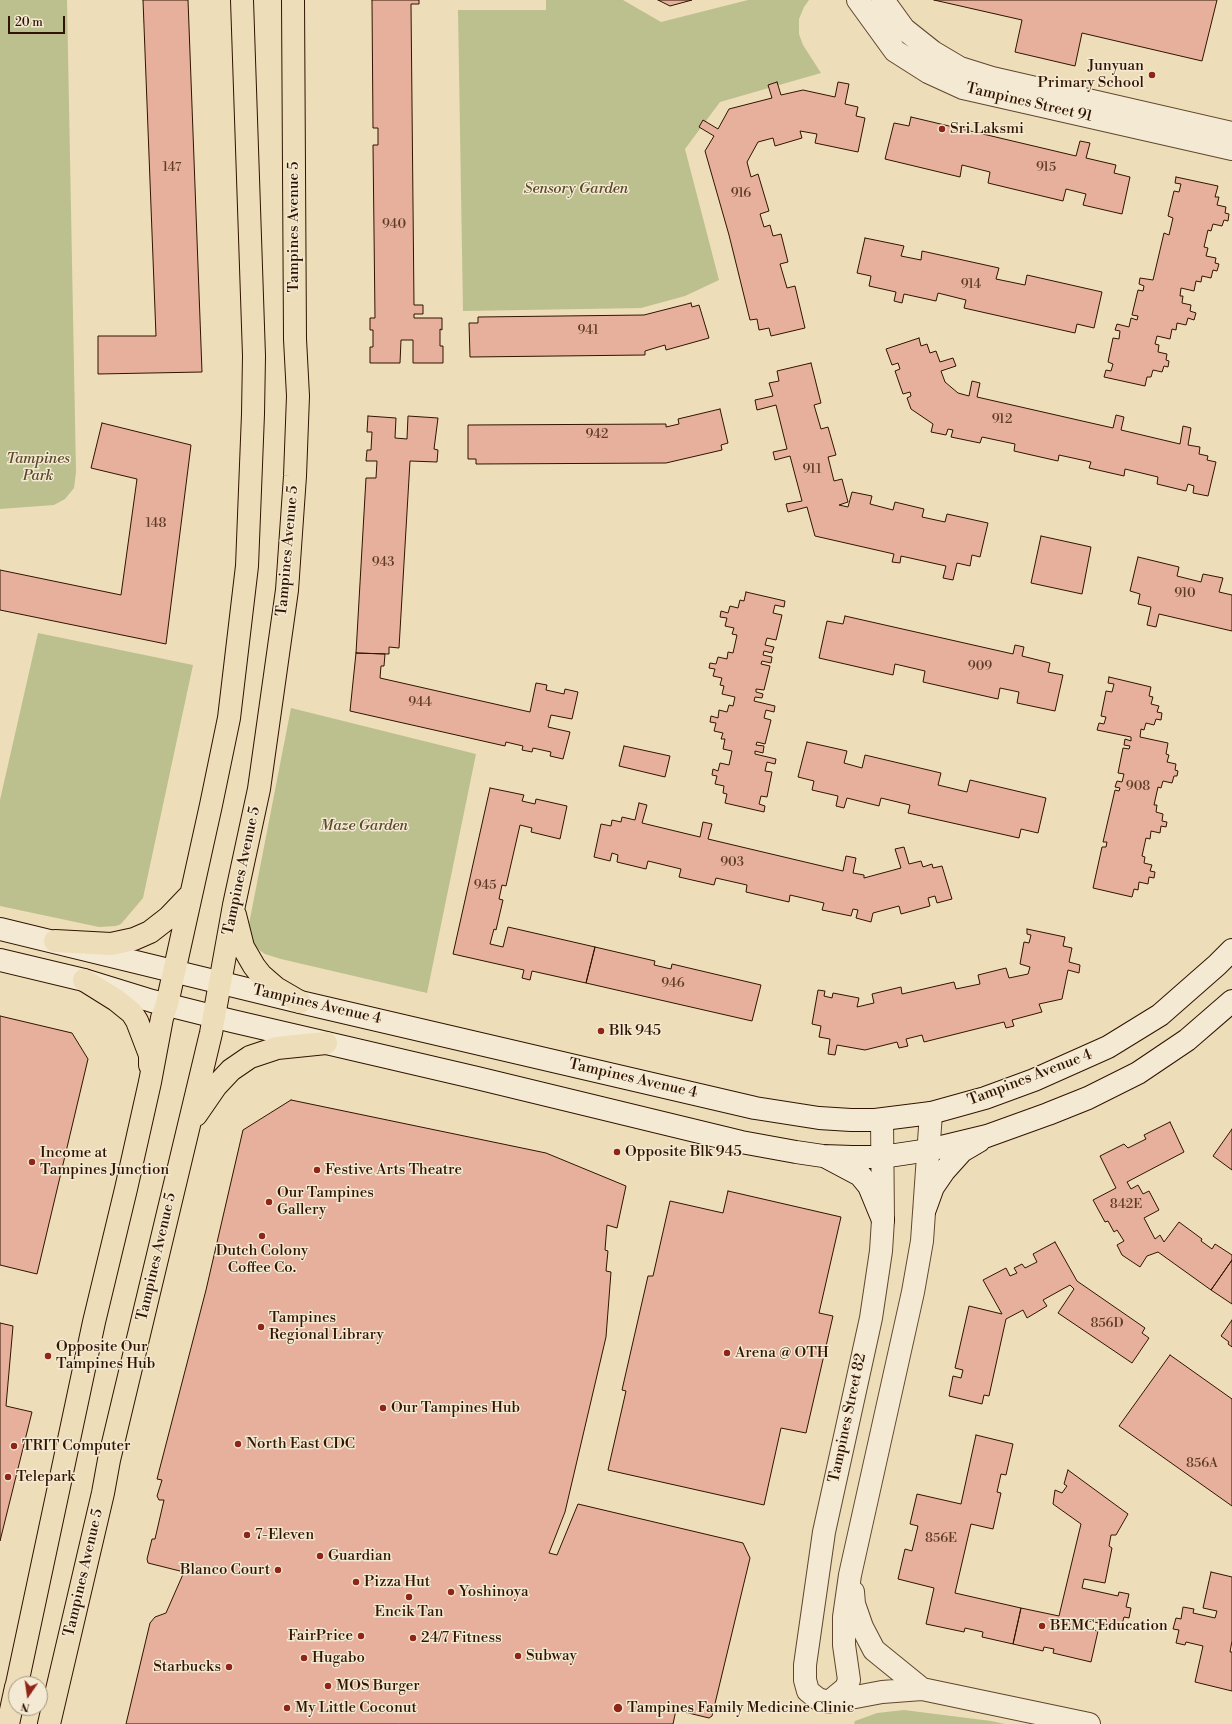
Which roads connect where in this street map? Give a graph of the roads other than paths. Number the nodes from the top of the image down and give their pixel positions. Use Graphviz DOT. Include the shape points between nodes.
graph roads {
  1 [pos="242,0"];
  2 [pos="293,0"];
  3 [pos="858,0"];
  4 [pos="883,0"];
  5 [pos="1232,133"];
  6 [pos="1232,149"];
  7 [pos="191,894"];
  8 [pos="234,905"];
  9 [pos="0,929"];
  10 [pos="55,941"];
  11 [pos="1232,950"];
  12 [pos="0,960"];
  13 [pos="174,971"];
  14 [pos="84,980"];
  15 [pos="219,982"];
  16 [pos="1232,1001"];
  17 [pos="300,1002"];
  18 [pos="167,1004"];
  19 [pos="213,1016"];
  20 [pos="326,1043"];
  21 [pos="150,1082"];
  22 [pos="931,1113"];
  23 [pos="882,1120"];
  24 [pos="188,1127"];
  25 [pos="987,1136"];
  26 [pos="929,1150"];
  27 [pos="824,1156"];
  28 [pos="882,1157"];
  29 [pos="925,1209"];
  30 [pos="883,1220"];
  31 [pos="850,1575"];
  32 [pos="16,1676"];
  33 [pos="922,1689"];
  34 [pos="829,1702"];
  35 [pos="48,1709"];
  36 [pos="1089,1724"];
  1 -- 7 [label="main road" via="254,356 247,566 229,718"];
  2 -- 8 [label="main road, Tampines Avenue 5" via="295,339 298,396 291,542 287,590 259,788"];
  3 -- 6 [label="main road, Tampines Street 91" via="895,51 928,72 963,88"];
  4 -- 5 [label="main road, Tampines Street 91" via="904,28 933,52 960,68"];
  7 -- 10 [label="main road" via="168,918 150,932 134,939 111,944"];
  7 -- 13 [label="main road"];
  8 -- 15 [label="main road, Tampines Avenue 5"];
  8 -- 17 [label="main road" via="237,927 250,960 268,981"];
  9 -- 10 [label="main road, Tampines Avenue 4"];
  10 -- 13 [label="main road, Tampines Avenue 4"];
  11 -- 22 [label="main road, Tampines Avenue 4" via="1160,1015 1108,1047 1034,1080 985,1098"];
  12 -- 14 [label="main road"];
  13 -- 15 [label="main road, Tampines Avenue 4"];
  13 -- 18 [label="main road"];
  14 -- 18 [label="main road"];
  14 -- 21 [label="main road" via="116,1000 135,1017 150,1055"];
  15 -- 17 [label="main road, Tampines Avenue 4"];
  15 -- 19 [label="main road, Tampines Avenue 5"];
  16 -- 25 [label="main road" via="1187,1040 1138,1072 1088,1098"];
  17 -- 23 [label="main road, Tampines Avenue 4" via="755,1108 819,1118"];
  18 -- 19 [label="main road"];
  18 -- 21 [label="main road"];
  19 -- 20 [label="main road"];
  19 -- 24 [label="main road, Tampines Avenue 5"];
  20 -- 24 [label="main road" via="277,1048 250,1057 216,1086"];
  20 -- 27 [label="main road" via="741,1142"];
  21 -- 32 [label="main road"];
  22 -- 23 [label="main road, Tampines Avenue 4"];
  22 -- 26 [label="main road"];
  23 -- 28 [label="main road, Tampines Street 82"];
  24 -- 35 [label="main road, Tampines Avenue 5"];
  25 -- 26 [label="main road"];
  25 -- 29 [label="main road" via="962,1152 944,1171 933,1187"];
  26 -- 28 [label="main road"];
  26 -- 29 [label="main road"];
  27 -- 28 [label="main road"];
  27 -- 30 [label="main road" via="860,1176 869,1186"];
  28 -- 30 [label="main road, Tampines Street 82"];
  29 -- 31 [label="main road" via="913,1292"];
  30 -- 34 [label="main road, Tampines Street 82" via="871,1318 824,1532 804,1665 808,1691 818,1699"];
  31 -- 33 [label="main road" via="854,1604 874,1650"];
  31 -- 34 [label="main road" via="844,1624 849,1680 846,1688"];
  33 -- 34 [label="main road" via="882,1692"];
  33 -- 36 [label="main road"];
}
